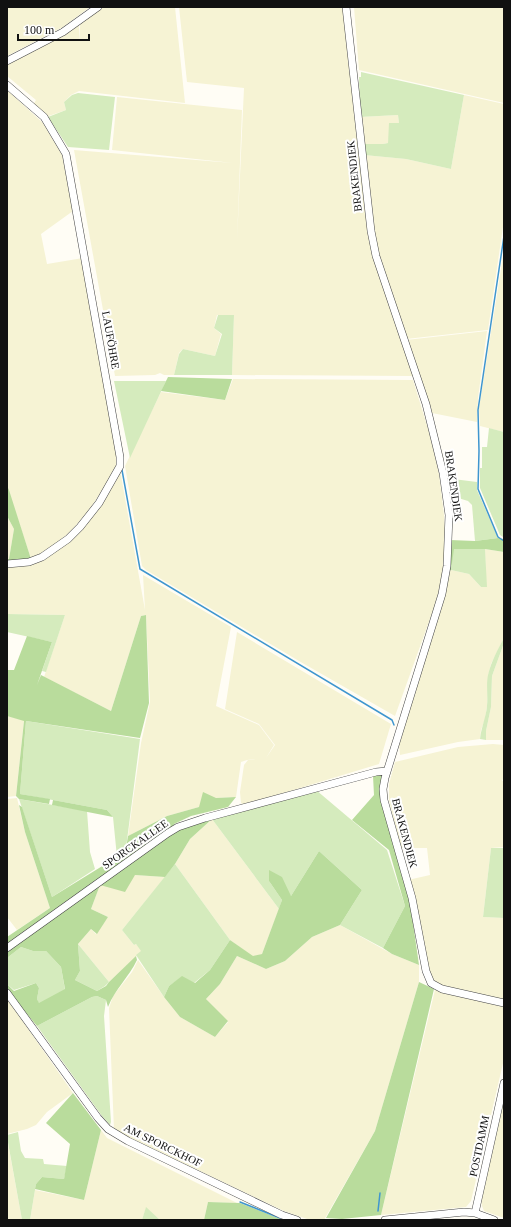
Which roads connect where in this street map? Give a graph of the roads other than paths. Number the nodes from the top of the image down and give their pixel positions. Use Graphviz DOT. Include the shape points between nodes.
graph roads {
  1 [pos="98,7"];
  2 [pos="346,7"];
  3 [pos="7,61"];
  4 [pos="7,85"];
  5 [pos="7,564"];
  6 [pos="387,771"];
  7 [pos="7,948"];
  8 [pos="7,993"];
  9 [pos="504,1003"];
  10 [pos="504,1084"];
  11 [pos="475,1213"];
  12 [pos="298,1220"];
  13 [pos="386,1220"];
  14 [pos="494,1220"];
  1 -- 3 [label="street" via="63,32"];
  2 -- 6 [label="street, BRAKENDIEK" via="376,256 428,410 443,472 449,515 447,566 442,594"];
  4 -- 5 [label="street, LAUFÖHRE" via="44,117 66,154 120,466 90,515 72,535 42,557 29,562"];
  6 -- 7 [label="street, SPORCKALLEE" via="178,827"];
  6 -- 9 [label="street, BRAKENDIEK" via="383,789 384,800 412,898 427,978 442,989"];
  8 -- 12 [label="street, AM SPORCKHOF" via="108,1129 282,1215"];
  10 -- 11 [label="street, POSTDAMM"];
  11 -- 13 [label="street"];
  11 -- 14 [label="street"];
}
